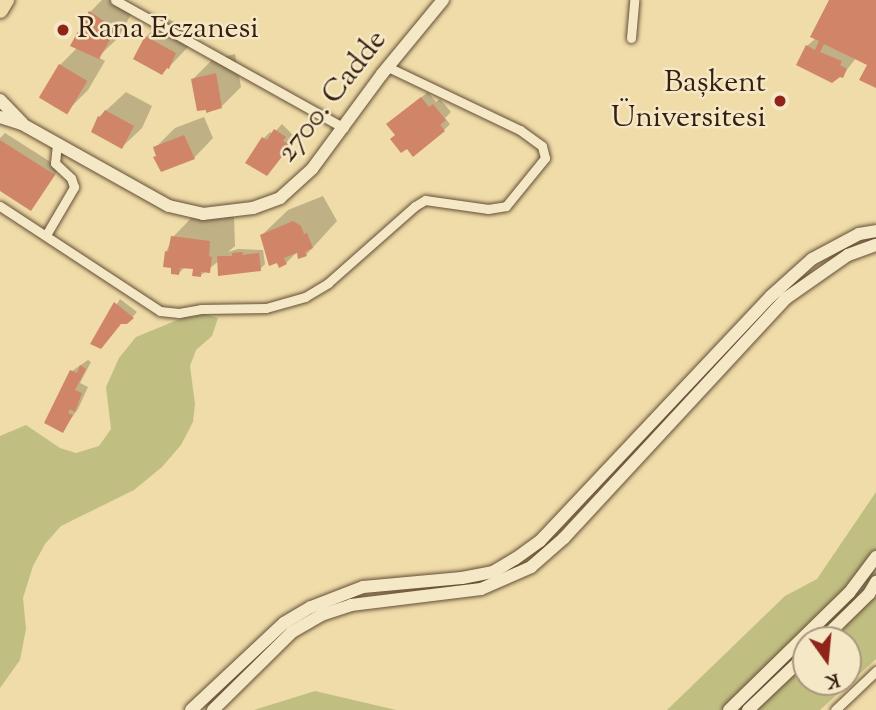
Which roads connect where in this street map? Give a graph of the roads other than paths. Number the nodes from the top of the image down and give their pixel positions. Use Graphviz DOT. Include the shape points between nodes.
graph roads {
  1 [pos="6,0"];
  2 [pos="115,0"];
  3 [pos="443,0"];
  4 [pos="634,0"];
  5 [pos="0,10"];
  6 [pos="631,38"];
  7 [pos="387,67"];
  8 [pos="0,100"];
  9 [pos="0,117"];
  10 [pos="22,124"];
  11 [pos="344,128"];
  12 [pos="57,143"];
  13 [pos="0,206"];
  14 [pos="876,230"];
  15 [pos="46,235"];
  16 [pos="876,245"];
  17 [pos="876,556"];
  18 [pos="876,582"];
  19 [pos="836,626"];
  20 [pos="792,668"];
  21 [pos="876,671"];
  22 [pos="191,710"];
  23 [pos="213,710"];
  24 [pos="729,710"];
  25 [pos="748,710"];
  26 [pos="835,710"];
  1 -- 5 [label="highway"];
  2 -- 11 [label="street"];
  3 -- 7 [label="street, 2700. Cadde"];
  4 -- 6 [label="street"];
  7 -- 11 [label="street, 2700. Cadde"];
  7 -- 15 [label="street" via="520,130 542,146 545,158 517,197 506,206 488,209 425,200 328,283 305,298 266,308 160,311"];
  8 -- 10 [label="street, 2700. Cadde"];
  9 -- 10 [label="street, 2700. Cadde"];
  10 -- 12 [label="street, 2700. Cadde"];
  11 -- 12 [label="street, 2700. Cadde" via="312,169 280,198 220,214 169,205"];
  12 -- 15 [label="street" via="55,163 74,187"];
  13 -- 15 [label="street"];
  14 -- 22 [label="street" via="812,259 771,296 540,541 515,559 493,572 363,587 311,607 284,623"];
  16 -- 23 [label="street" via="848,256 785,299 564,538 531,567 481,589 351,606 321,615 292,632"];
  17 -- 24 [label="street" via="849,593"];
  18 -- 19 [label="street"];
  20 -- 25 [label="street"];
  21 -- 26 [label="street"];
}
